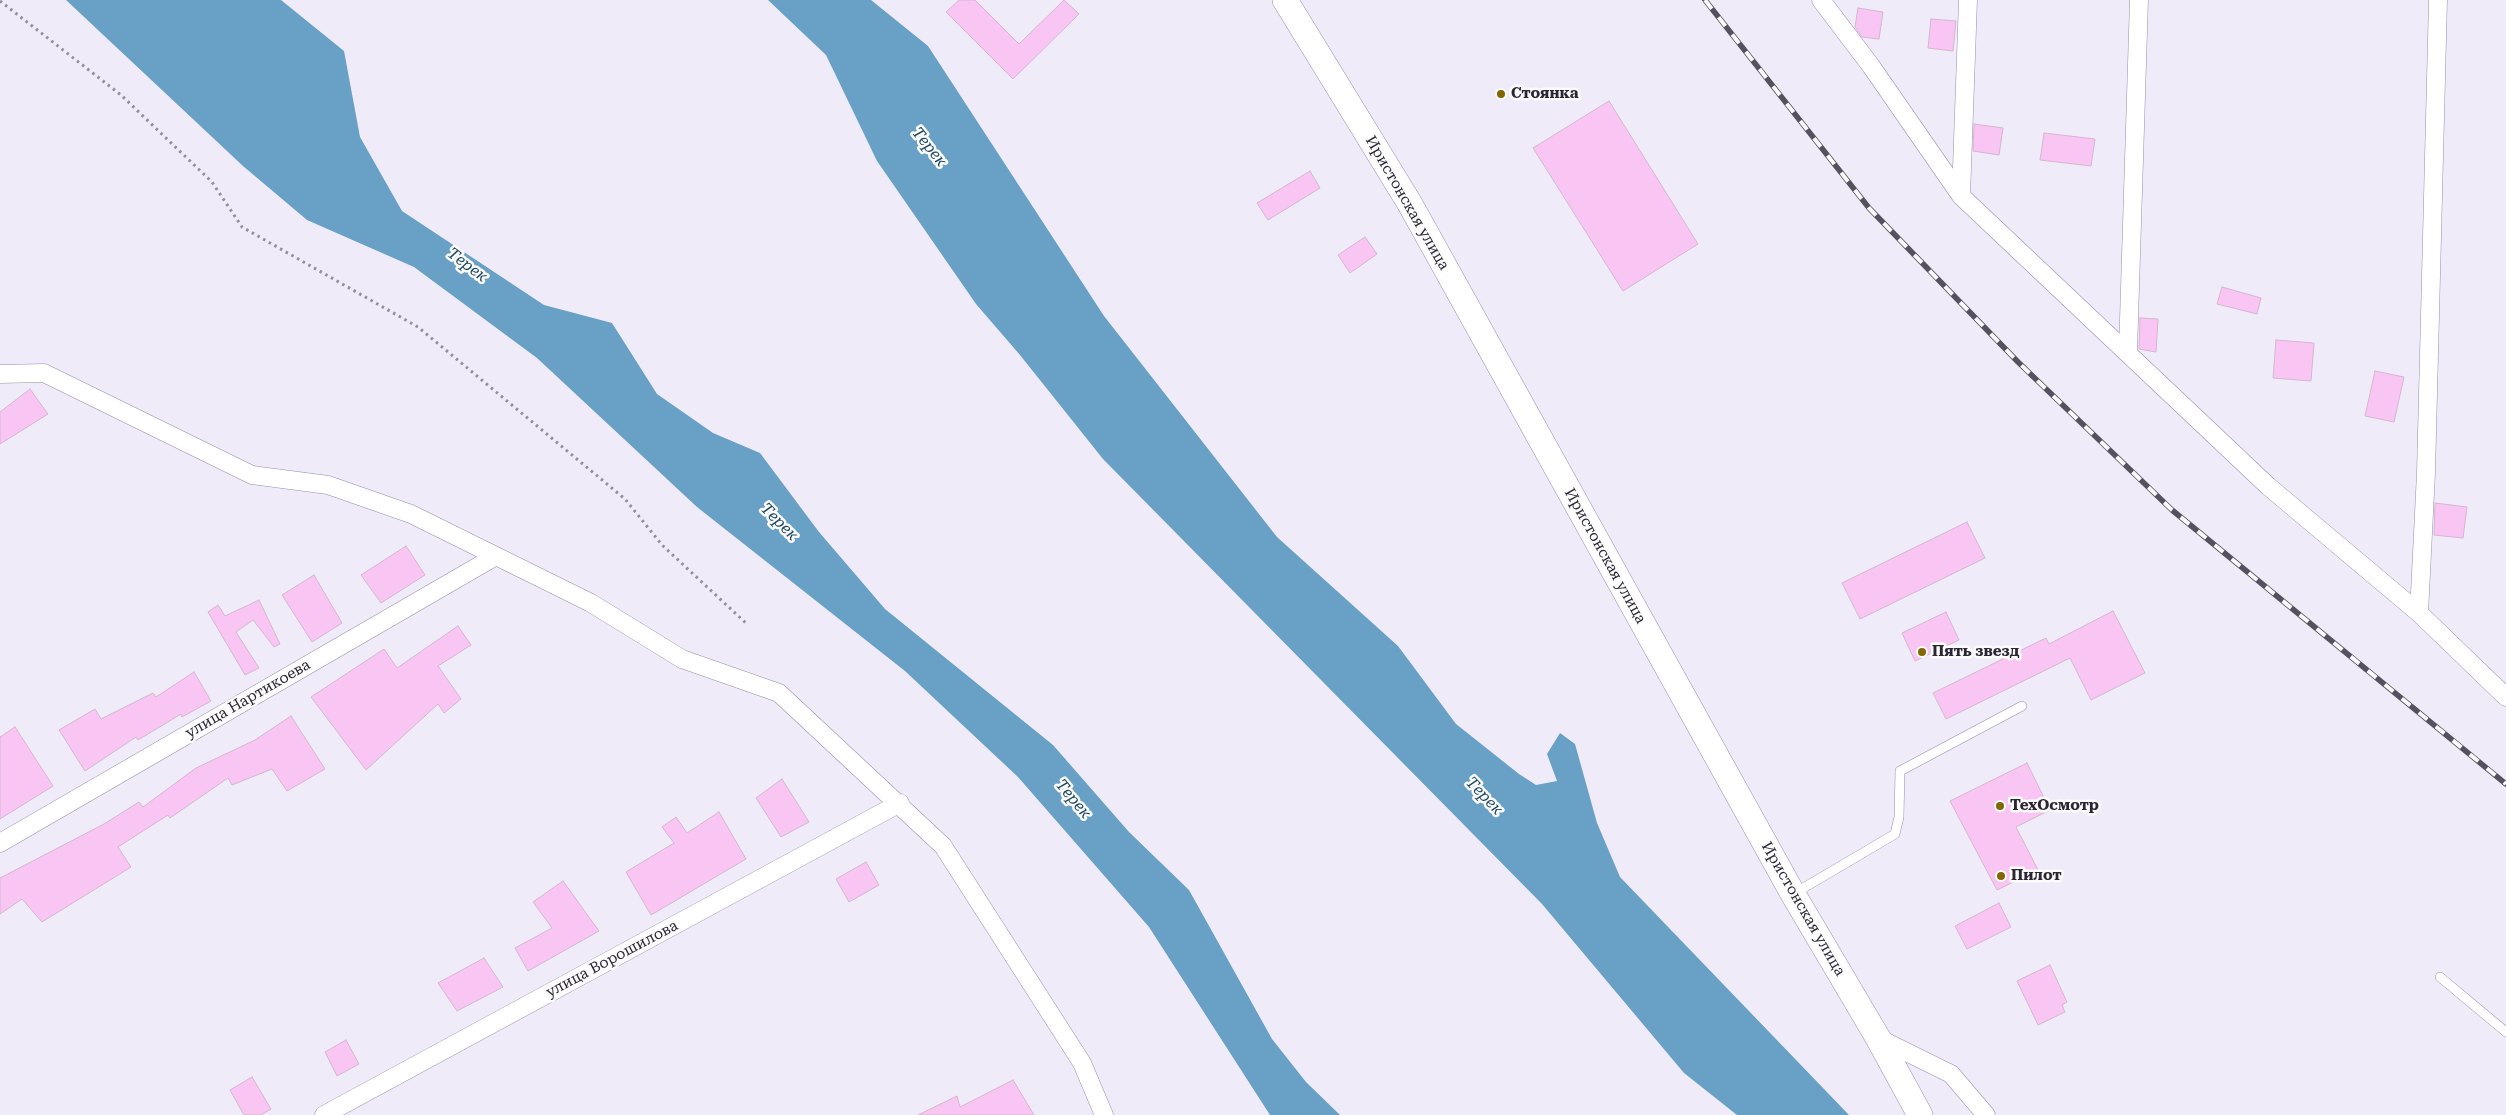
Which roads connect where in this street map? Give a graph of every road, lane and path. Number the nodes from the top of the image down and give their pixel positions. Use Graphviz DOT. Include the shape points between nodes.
graph roads {
  1 [pos="1285,0"];
  2 [pos="1821,0"];
  3 [pos="1968,0"];
  4 [pos="2139,0"];
  5 [pos="2438,0"];
  6 [pos="0,1"];
  7 [pos="1961,196"];
  8 [pos="2128,352"];
  9 [pos="0,374"];
  10 [pos="496,556"];
  11 [pos="2419,613"];
  12 [pos="748,625"];
  13 [pos="2506,697"];
  14 [pos="2022,706"];
  15 [pos="900,803"];
  16 [pos="0,843"];
  17 [pos="1793,894"];
  18 [pos="2440,977"];
  19 [pos="2506,1032"];
  20 [pos="1878,1038"];
  21 [pos="324,1115"];
  22 [pos="1104,1115"];
  23 [pos="1920,1115"];
  24 [pos="1986,1115"];
  1 -- 17 [label="main road, Иристонская улица" via="1410,204"];
  2 -- 7 [label="street"];
  3 -- 7 [label="street"];
  4 -- 8 [label="street"];
  5 -- 11 [label="street" via="2426,473"];
  6 -- 12 [label="path" via="121,95 212,182 242,227 418,327 625,498 662,546"];
  7 -- 8 [label="street"];
  8 -- 11 [label="street" via="2268,486"];
  9 -- 10 [label="street" via="44,373 252,475 328,486 411,514"];
  10 -- 15 [label="street" via="591,603 682,659 778,693"];
  10 -- 16 [label="street, улица Нартикоева"];
  11 -- 13 [label="street"];
  14 -- 17 [label="lane" via="1900,771 1899,817 1895,834"];
  15 -- 21 [label="street, улица Ворошилова"];
  15 -- 22 [label="street" via="943,846 1082,1063"];
  17 -- 20 [label="main road, Иристонская улица"];
  18 -- 19 [label="lane"];
  20 -- 23 [label="main road, Иристонская улица"];
  20 -- 24 [label="street" via="1950,1074"];
}
